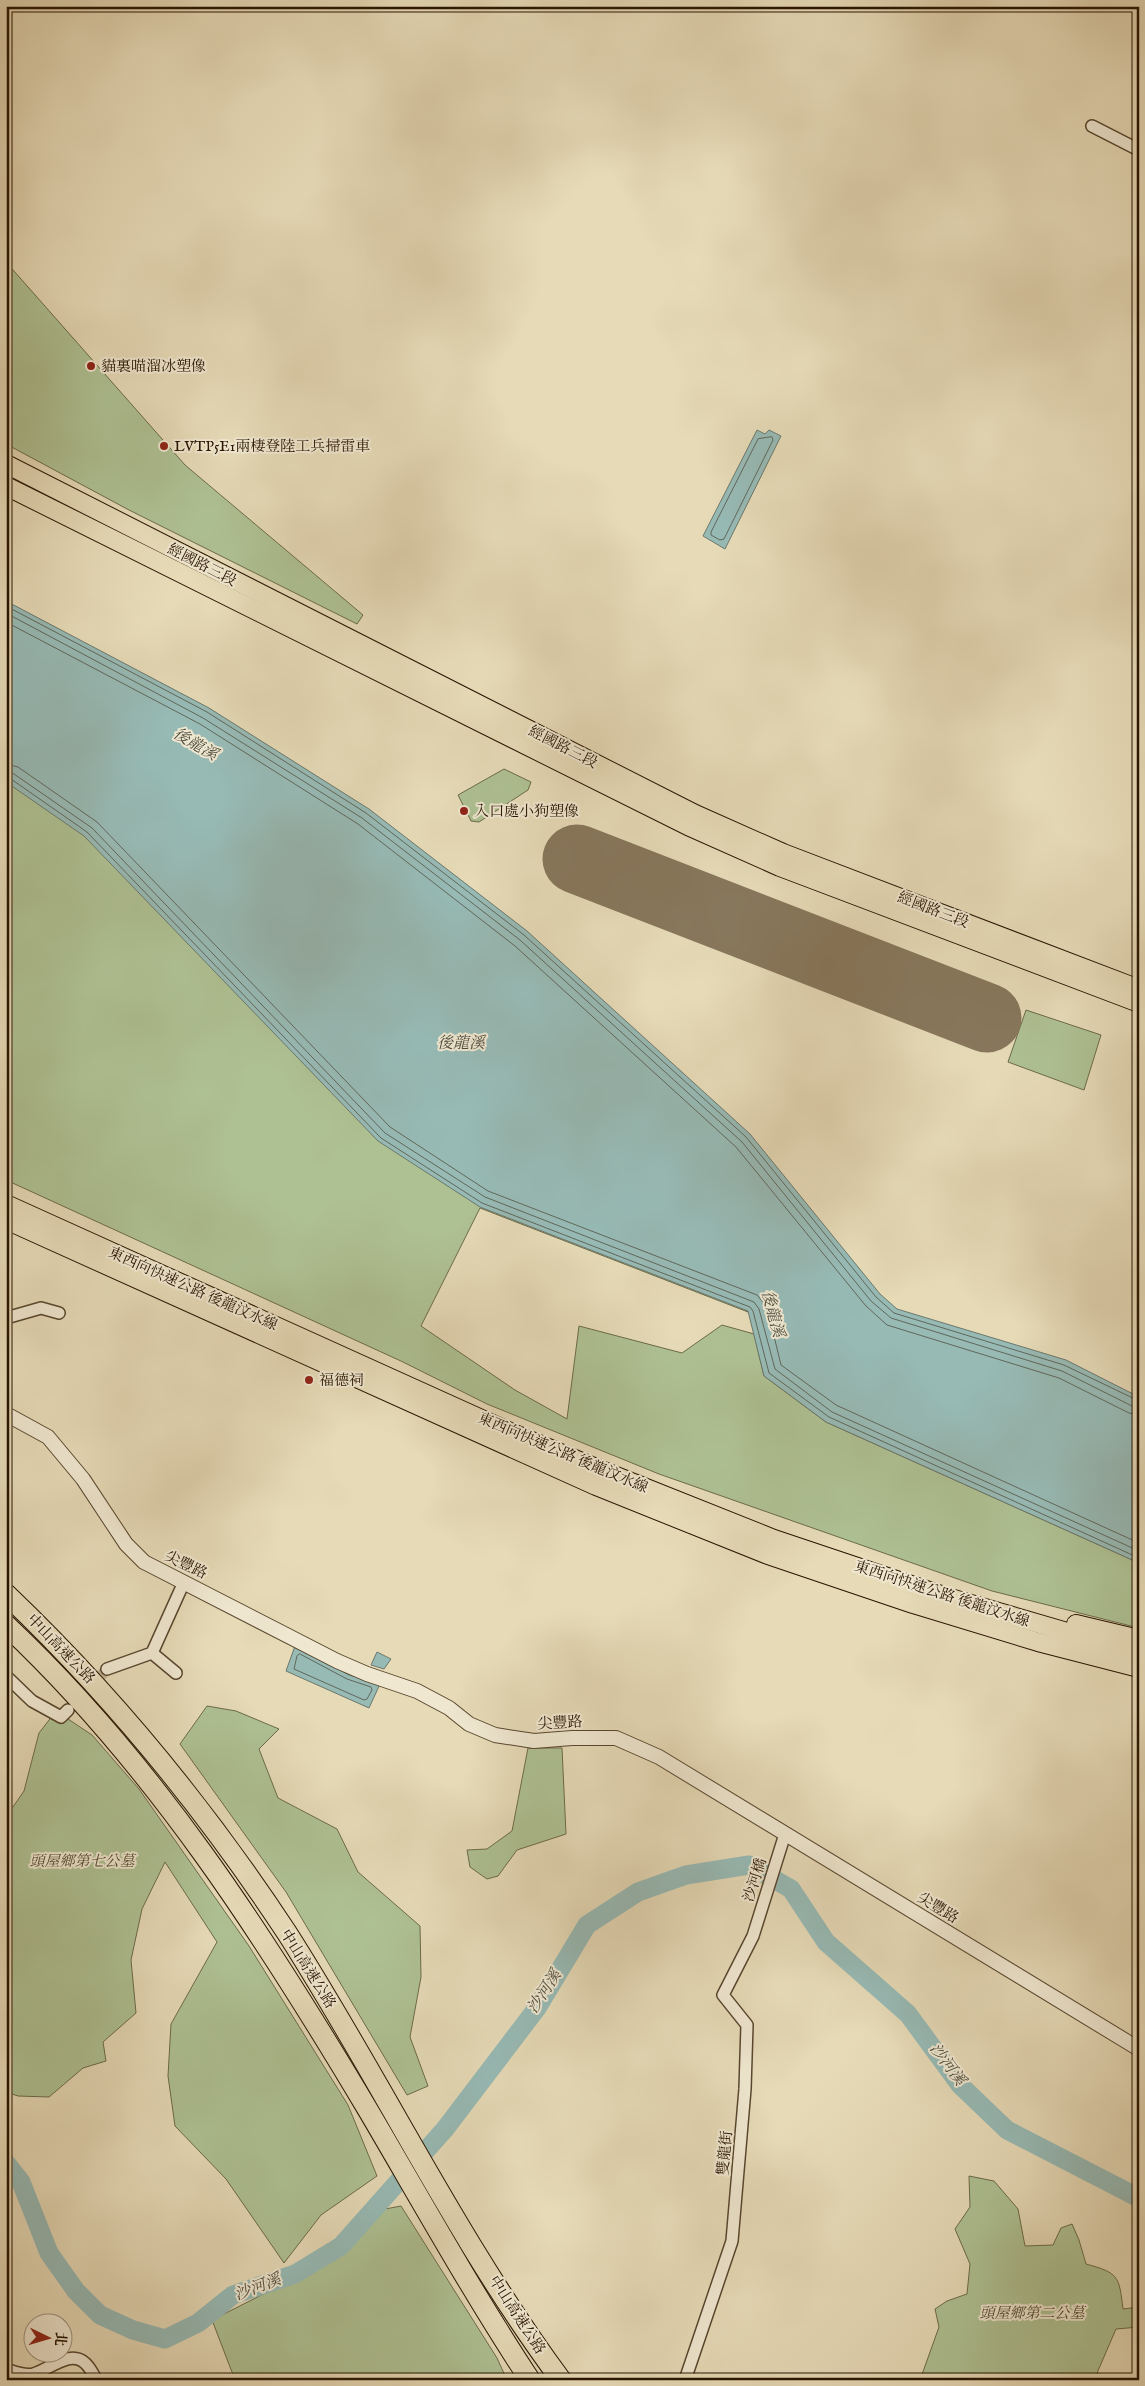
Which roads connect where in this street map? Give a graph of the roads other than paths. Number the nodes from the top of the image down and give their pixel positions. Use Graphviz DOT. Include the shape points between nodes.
graph roads {
  1 [pos="1092,126"];
  2 [pos="1139,150"];
  3 [pos="6,464"];
  4 [pos="6,486"];
  5 [pos="1139,989"];
  6 [pos="1139,1003"];
  7 [pos="6,1204"];
  8 [pos="6,1220"];
  9 [pos="59,1313"];
  10 [pos="6,1318"];
  11 [pos="6,1414"];
  12 [pos="184,1582"];
  13 [pos="6,1594"];
  14 [pos="947,1597"];
  15 [pos="6,1625"];
  16 [pos="1139,1639"];
  17 [pos="1038,1642"];
  18 [pos="152,1653"];
  19 [pos="1139,1653"];
  20 [pos="1139,1668"];
  21 [pos="107,1669"];
  22 [pos="176,1673"];
  23 [pos="1139,1675"];
  24 [pos="6,1676"];
  25 [pos="68,1710"];
  26 [pos="785,1834"];
  27 [pos="753,1936"];
  28 [pos="1139,2049"];
  29 [pos="6,2369"];
  30 [pos="97,2380"];
  31 [pos="530,2380"];
  32 [pos="561,2380"];
  33 [pos="684,2380"];
  1 -- 2 [label="street"];
  3 -- 5 [label="main road, 經國路三段" via="695,814 783,853"];
  4 -- 6 [label="main road, 經國路三段" via="688,826 780,867"];
  7 -- 14 [label="main road, 東西向快速公路 後龍汶水線" via="510,1432 774,1539"];
  8 -- 17 [label="main road, 東西向快速公路 後龍汶水線" via="596,1486 768,1555"];
  9 -- 10 [label="street" via="41,1308"];
  11 -- 12 [label="street, 尖豐路" via="48,1437 83,1479 126,1544 144,1562"];
  12 -- 18 [label="street"];
  12 -- 26 [label="street, 尖豐路" via="337,1661 417,1691 449,1708 469,1724 495,1735 534,1741 616,1738 659,1757"];
  13 -- 32 [label="highway, 中山高速公路" via="124,1716 235,1858 286,1933 514,2312"];
  14 -- 16 [label="main road" via="997,1605"];
  14 -- 19 [label="main road, 東西向快速公路 後龍汶水線"];
  15 -- 31 [label="highway, 中山高速公路" via="108,1732 216,1872 306,2008"];
  17 -- 20 [label="main road, 東西向快速公路 後龍汶水線"];
  17 -- 23 [label="main road" via="1075,1658"];
  18 -- 21 [label="street"];
  18 -- 22 [label="street"];
  24 -- 25 [label="street" via="32,1701 61,1717"];
  26 -- 27 [label="street, 沙河橋"];
  26 -- 28 [label="street, 尖豐路"];
  27 -- 33 [label="street, 雙龍街" via="724,1994 748,2025 732,2242"];
  29 -- 30 [label="street" via="23,2375 34,2374 68,2359 77,2359 85,2363"];
}
